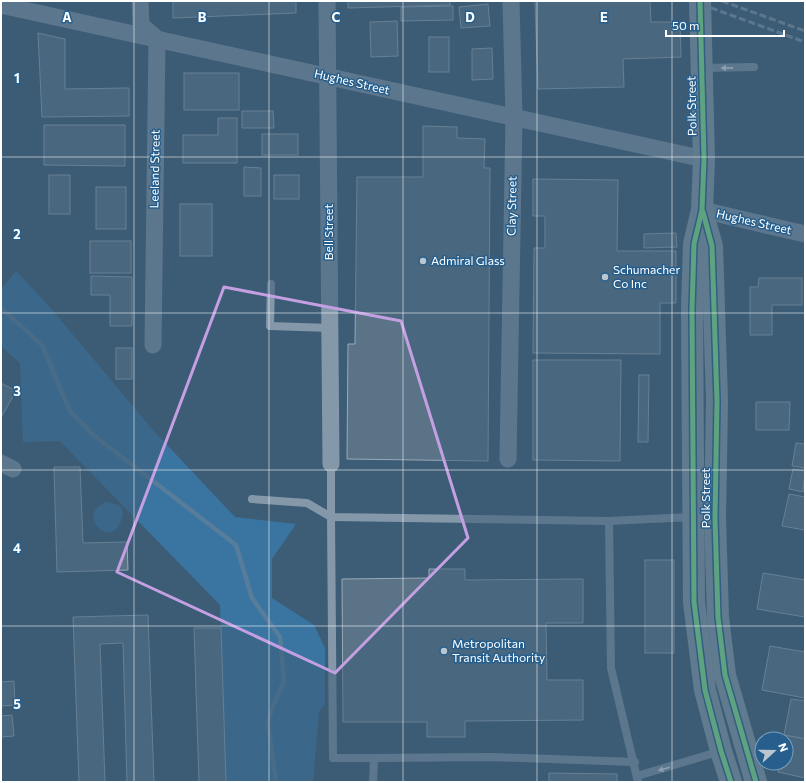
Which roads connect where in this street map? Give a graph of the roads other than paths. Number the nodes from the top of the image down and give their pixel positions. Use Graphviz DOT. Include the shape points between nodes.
graph roads {
  1 [pos="140,1"];
  2 [pos="327,1"];
  3 [pos="510,1"];
  4 [pos="700,1"];
  5 [pos="1,5"];
  6 [pos="157,39"];
  7 [pos="754,67"];
  8 [pos="701,68"];
  9 [pos="328,77"];
  10 [pos="514,118"];
  11 [pos="704,159"];
  12 [pos="702,210"];
  13 [pos="805,234"];
  14 [pos="271,284"];
  15 [pos="330,328"];
  16 [pos="153,345"];
  17 [pos="508,459"];
  18 [pos="331,464"];
  19 [pos="252,499"];
  20 [pos="331,517"];
  21 [pos="692,517"];
  22 [pos="715,518"];
  23 [pos="609,521"];
  24 [pos="744,744"];
  25 [pos="721,751"];
  26 [pos="374,758"];
  27 [pos="635,762"];
  28 [pos="638,779"];
  29 [pos="374,782"];
  30 [pos="731,782"];
  31 [pos="756,782"];
  1 -- 6 [label="street" via="141,24"];
  2 -- 9 [label="street, Bell Street"];
  3 -- 10 [label="street, Clay Street"];
  4 -- 8 [label="main road, Polk Street"];
  5 -- 6 [label="street, Hughes Street"];
  6 -- 9 [label="street, Hughes Street"];
  6 -- 16 [label="street, Leeland Street"];
  7 -- 8 [label="lane, one-way"];
  8 -- 11 [label="main road, Polk Street"];
  9 -- 10 [label="street, Hughes Street"];
  9 -- 15 [label="street, Bell Street"];
  10 -- 11 [label="street, Hughes Street"];
  10 -- 17 [label="street, Clay Street"];
  11 -- 12 [label="main road, Polk Street"];
  12 -- 13 [label="street, Hughes Street"];
  12 -- 21 [label="main road, Polk Street" via="694,244"];
  12 -- 22 [label="main road, Polk Street" via="712,246 716,401"];
  14 -- 15 [label="lane" via="270,326"];
  15 -- 18 [label="street, Bell Street"];
  18 -- 20 [label="lane"];
  19 -- 20 [label="lane" via="307,503"];
  20 -- 23 [label="lane"];
  20 -- 26 [label="lane" via="333,758"];
  21 -- 22 [label="main road"];
  21 -- 23 [label="lane"];
  21 -- 25 [label="main road, Polk Street" via="694,602 705,690"];
  22 -- 24 [label="main road, Polk Street" via="718,617 725,675"];
  23 -- 27 [label="lane" via="610,668"];
  24 -- 25 [label="main road"];
  24 -- 31 [label="main road, Polk Street"];
  25 -- 28 [label="lane, one-way"];
  25 -- 30 [label="main road, Polk Street"];
  26 -- 27 [label="lane" via="491,757"];
  26 -- 29 [label="lane"];
  27 -- 28 [label="lane"];
}
